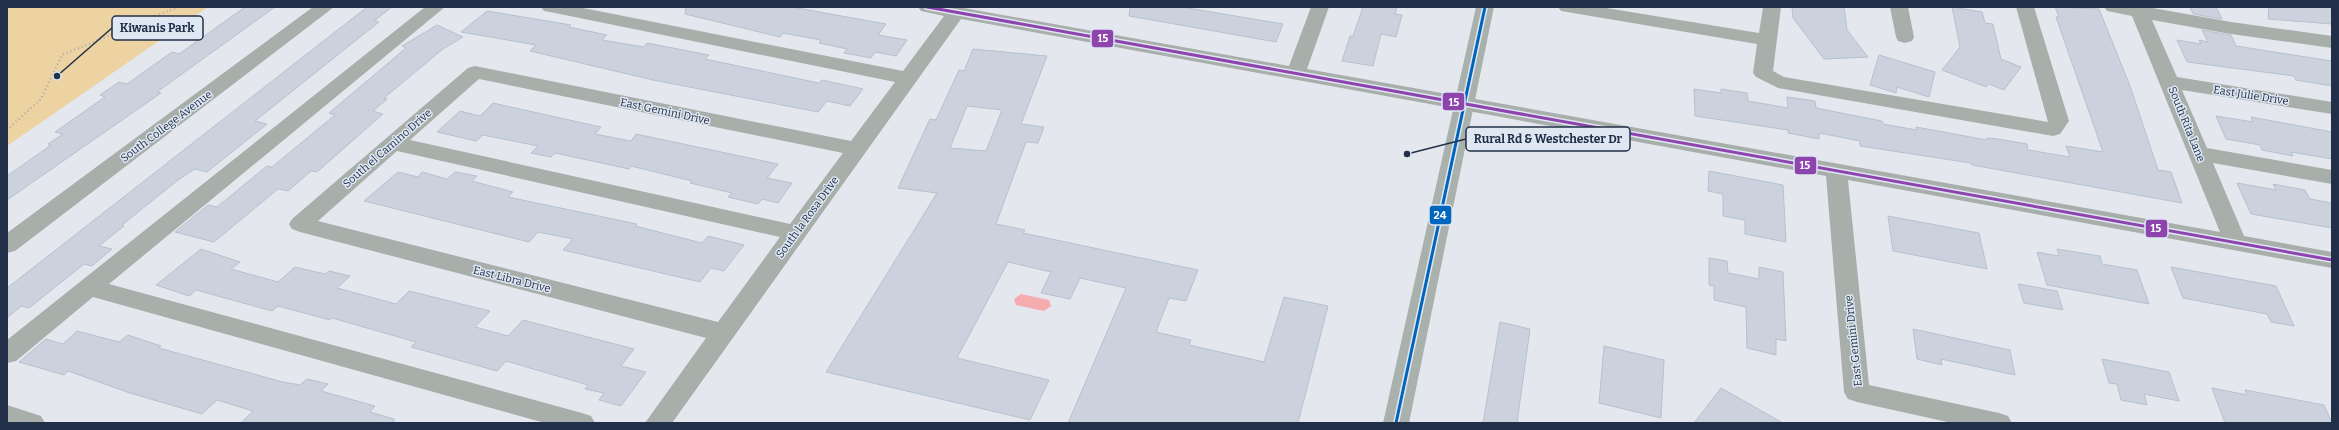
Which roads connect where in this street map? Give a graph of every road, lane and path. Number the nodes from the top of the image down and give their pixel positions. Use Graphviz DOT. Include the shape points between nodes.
graph roads {
  1 [pos="178,7"];
  2 [pos="325,7"];
  3 [pos="436,7"];
  4 [pos="550,7"];
  5 [pos="927,7"];
  6 [pos="1320,7"];
  7 [pos="1485,7"];
  8 [pos="1567,7"];
  9 [pos="1772,7"];
  10 [pos="1899,7"];
  11 [pos="2025,7"];
  12 [pos="2113,7"];
  13 [pos="2139,10"];
  14 [pos="956,12"];
  15 [pos="1905,37"];
  16 [pos="1767,40"];
  17 [pos="2332,42"];
  18 [pos="475,72"];
  19 [pos="1296,72"];
  20 [pos="908,78"];
  21 [pos="2169,82"];
  22 [pos="1464,103"];
  23 [pos="2332,108"];
  24 [pos="7,130"];
  25 [pos="393,143"];
  26 [pos="856,150"];
  27 [pos="2199,154"];
  28 [pos="1836,171"];
  29 [pos="2332,177"];
  30 [pos="300,224"];
  31 [pos="796,232"];
  32 [pos="2235,242"];
  33 [pos="7,245"];
  34 [pos="2332,260"];
  35 [pos="90,288"];
  36 [pos="724,333"];
  37 [pos="7,354"];
  38 [pos="7,415"];
  39 [pos="32,423"];
  40 [pos="582,423"];
  41 [pos="658,423"];
  42 [pos="1396,423"];
  43 [pos="1999,423"];
  1 -- 24 [label="path" via="62,55 54,66 49,86 38,103"];
  2 -- 33 [label="street, South College Avenue"];
  3 -- 35 [label="street"];
  4 -- 20 [label="street"];
  5 -- 14 [label="street"];
  6 -- 19 [label="street"];
  7 -- 22 [label="main road"];
  8 -- 16 [label="street"];
  9 -- 16 [label="street"];
  10 -- 15 [label="street"];
  11 -- 16 [label="street" via="2059,121 2053,129 1778,82 1763,73"];
  12 -- 13 [label="street"];
  13 -- 17 [label="street" via="2231,28"];
  13 -- 21 [label="street, South Rita Lane"];
  14 -- 19 [label="street"];
  14 -- 20 [label="street, South la Rosa Drive"];
  18 -- 25 [label="street, South el Camino Drive"];
  18 -- 26 [label="street, East Gemini Drive"];
  19 -- 22 [label="street"];
  20 -- 26 [label="street, South la Rosa Drive"];
  21 -- 23 [label="street, East Julie Drive"];
  21 -- 27 [label="street, South Rita Lane"];
  22 -- 28 [label="street"];
  22 -- 42 [label="main road"];
  25 -- 30 [label="street, South el Camino Drive"];
  25 -- 31 [label="street"];
  26 -- 31 [label="street, South la Rosa Drive"];
  27 -- 29 [label="street"];
  27 -- 32 [label="street, South Rita Lane"];
  28 -- 32 [label="street"];
  28 -- 43 [label="street, East Gemini Drive" via="1857,392"];
  30 -- 36 [label="street, East Libra Drive"];
  31 -- 36 [label="street, South la Rosa Drive"];
  32 -- 34 [label="street"];
  35 -- 37 [label="street"];
  35 -- 40 [label="street"];
  36 -- 41 [label="street, South la Rosa Drive"];
  38 -- 39 [label="street"];
}
